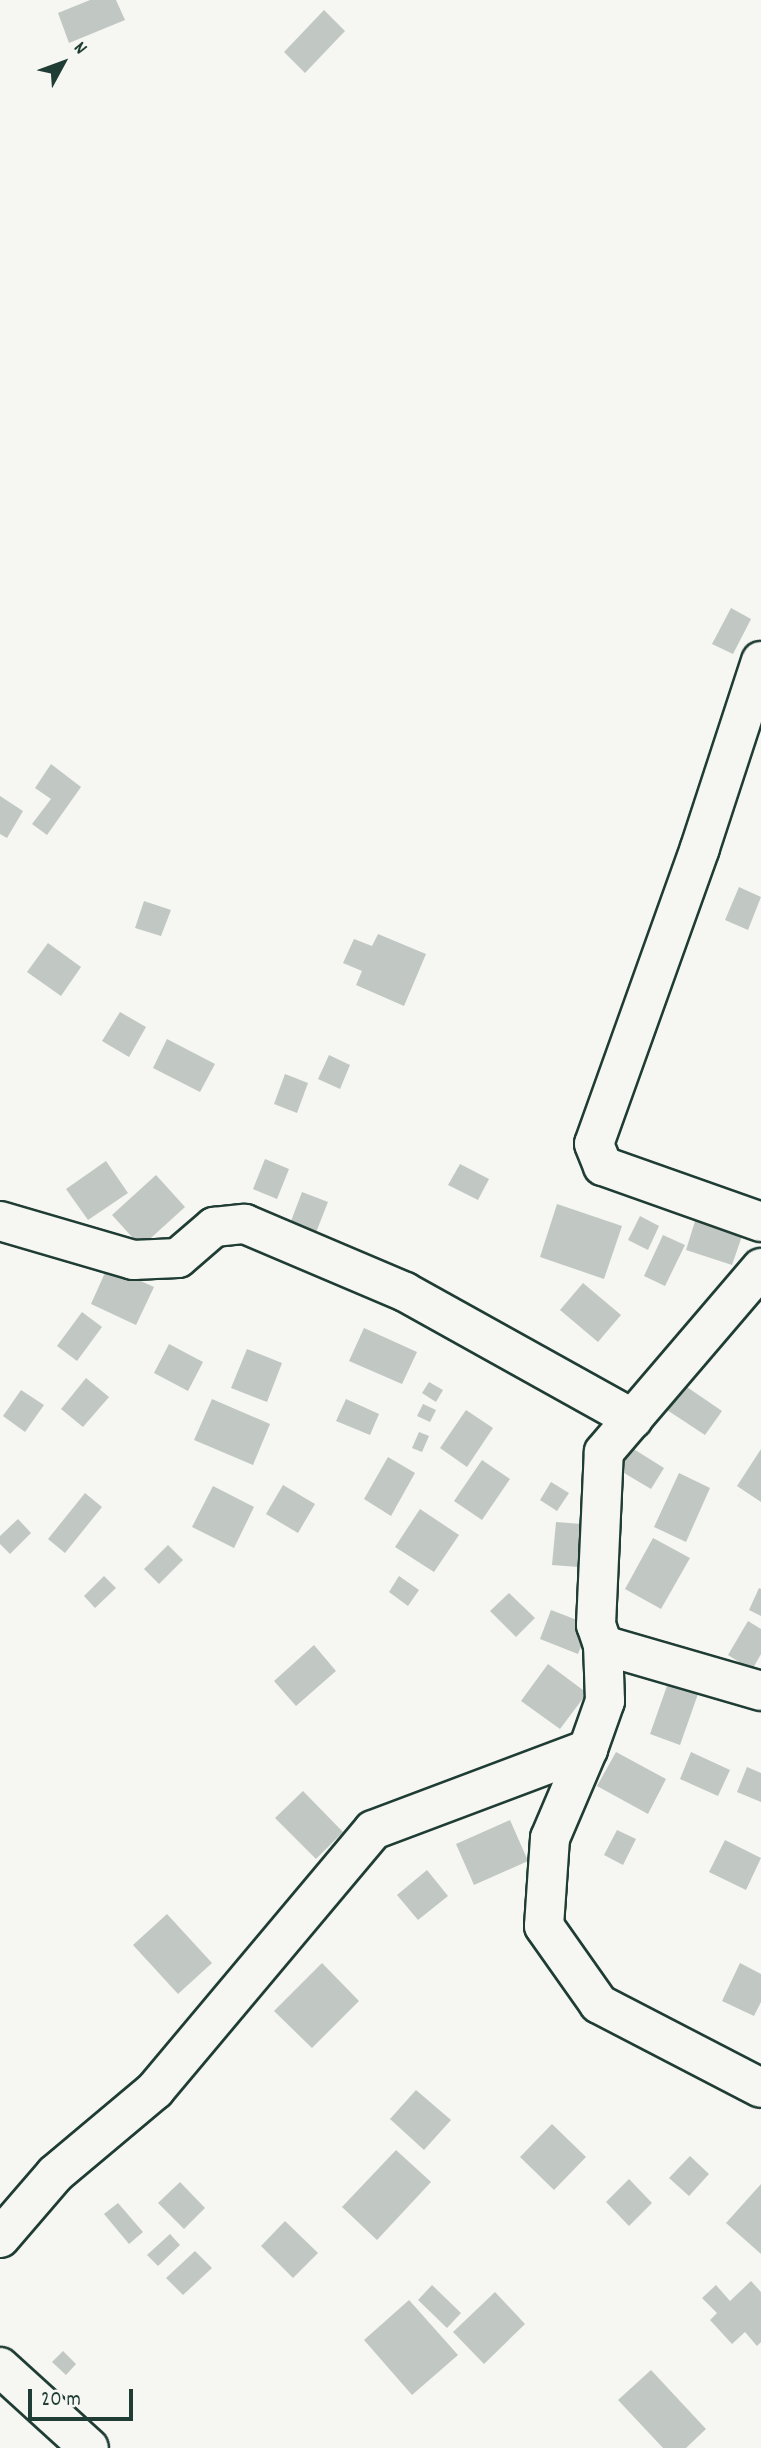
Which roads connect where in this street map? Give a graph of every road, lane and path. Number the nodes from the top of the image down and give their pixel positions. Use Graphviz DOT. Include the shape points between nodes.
graph roads {
  1 [pos="761,661"];
  2 [pos="0,1221"];
  3 [pos="761,1222"];
  4 [pos="761,1268"];
  5 [pos="633,1419"];
  6 [pos="603,1645"];
  7 [pos="761,1691"];
  8 [pos="588,1749"];
  9 [pos="761,2088"];
  10 [pos="0,2238"];
  11 [pos="0,2367"];
  12 [pos="89,2448"];
  1 -- 3 [label="street" via="594,1144 603,1166"];
  2 -- 5 [label="street" via="133,1261 178,1258 214,1227 245,1224 405,1292"];
  4 -- 5 [label="street"];
  5 -- 6 [label="street" via="604,1452 596,1625"];
  6 -- 7 [label="street"];
  6 -- 8 [label="street" via="605,1700"];
  8 -- 9 [label="street" via="550,1838 544,1926 600,2004"];
  8 -- 10 [label="street" via="373,1830 155,2091 55,2174"];
  11 -- 12 [label="street"];
}
